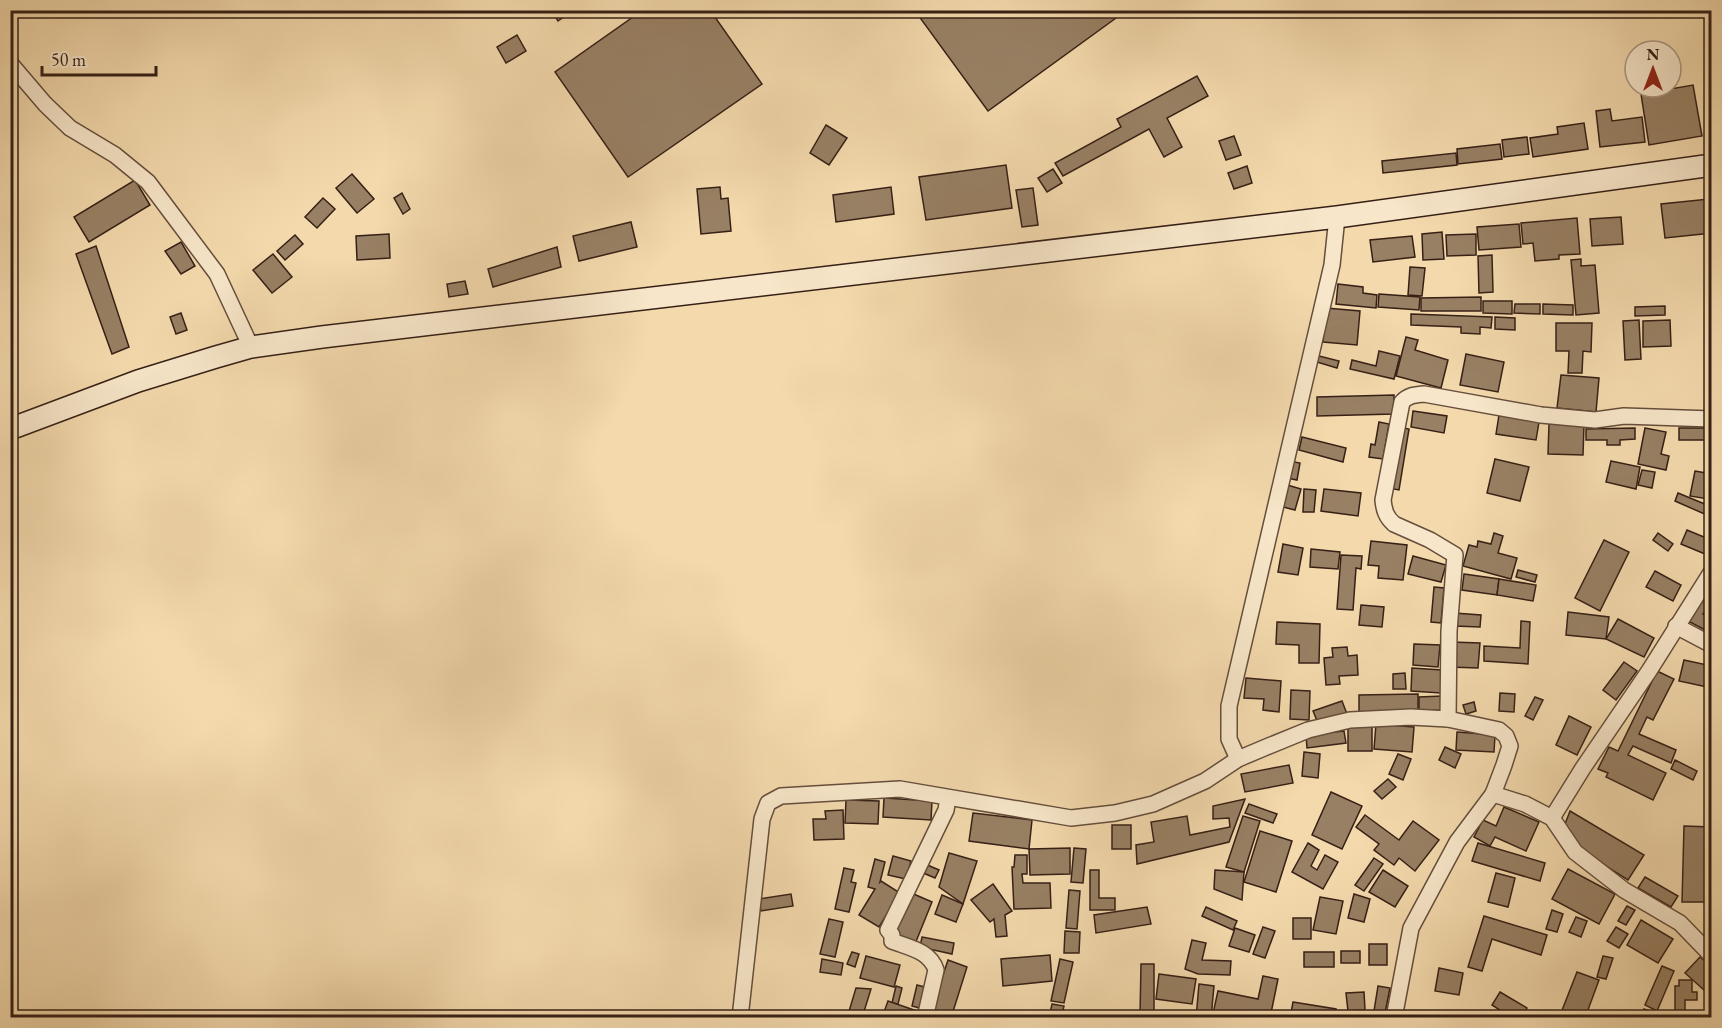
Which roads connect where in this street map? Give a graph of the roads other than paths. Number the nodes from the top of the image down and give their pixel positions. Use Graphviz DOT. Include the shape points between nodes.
graph roads {
  1 [pos="10,63"];
  2 [pos="1712,165"];
  3 [pos="1337,217"];
  4 [pos="251,348"];
  5 [pos="1712,419"];
  6 [pos="10,429"];
  7 [pos="1712,571"];
  8 [pos="1676,626"];
  9 [pos="1712,645"];
  10 [pos="1448,719"];
  11 [pos="1238,759"];
  12 [pos="1493,794"];
  13 [pos="948,798"];
  14 [pos="1552,818"];
  15 [pos="1712,956"];
  16 [pos="740,1017"];
  17 [pos="925,1017"];
  18 [pos="1395,1017"];
  1 -- 4 [label="street" via="70,128 115,155 148,182 217,274"];
  2 -- 3 [label="main road"];
  3 -- 4 [label="main road"];
  3 -- 11 [label="street" via="1332,265 1229,706 1229,739"];
  4 -- 6 [label="main road" via="138,381"];
  5 -- 10 [label="street" via="1596,420 1521,413 1424,394 1405,398 1384,510 1394,524 1455,555"];
  7 -- 8 [label="street"];
  8 -- 9 [label="street"];
  8 -- 14 [label="street"];
  10 -- 11 [label="street" via="1350,720 1308,730"];
  10 -- 12 [label="street" via="1499,730 1506,736 1510,746"];
  11 -- 13 [label="street" via="1205,781 1154,804 1115,813 1071,818"];
  12 -- 14 [label="street"];
  12 -- 18 [label="street" via="1457,842 1412,928"];
  13 -- 16 [label="street" via="900,789 782,796 768,803 762,819"];
  13 -- 17 [label="street" via="946,810 888,930 892,941 924,953 933,962 936,970"];
  14 -- 15 [label="street" via="1575,852 1624,890 1680,923"];
}
